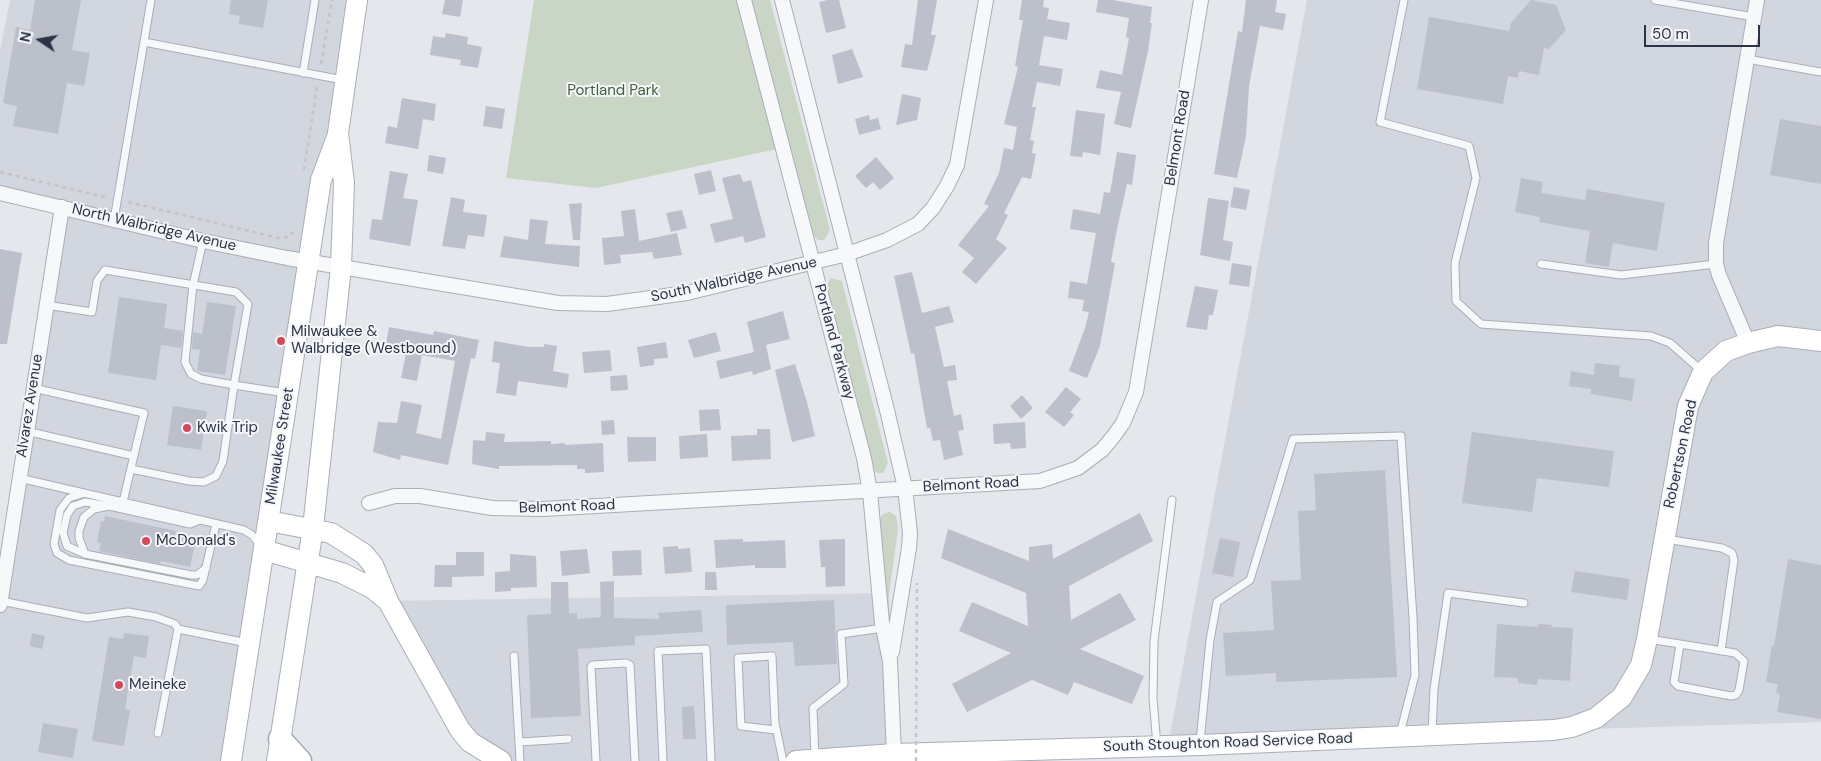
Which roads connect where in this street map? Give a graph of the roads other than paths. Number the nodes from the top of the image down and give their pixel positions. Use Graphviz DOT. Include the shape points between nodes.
graph roads {
  1 [pos="151,0"];
  2 [pos="315,0"];
  3 [pos="357,0"];
  4 [pos="744,0"];
  5 [pos="782,0"];
  6 [pos="986,0"];
  7 [pos="1201,0"];
  8 [pos="1404,0"];
  9 [pos="1655,0"];
  10 [pos="1757,0"];
  11 [pos="1754,17"];
  12 [pos="144,42"];
  13 [pos="1747,59"];
  14 [pos="1821,72"];
  15 [pos="303,73"];
  16 [pos="344,80"];
  17 [pos="338,133"];
  18 [pos="0,193"];
  19 [pos="62,207"];
  20 [pos="114,220"];
  21 [pos="203,241"];
  22 [pos="847,254"];
  23 [pos="308,262"];
  24 [pos="813,263"];
  25 [pos="1541,264"];
  26 [pos="1716,264"];
  27 [pos="341,267"];
  28 [pos="193,285"];
  29 [pos="46,305"];
  30 [pos="1821,341"];
  31 [pos="1748,343"];
  32 [pos="1703,372"];
  33 [pos="234,385"];
  34 [pos="32,388"];
  35 [pos="289,393"];
  36 [pos="26,431"];
  37 [pos="134,456"];
  38 [pos="131,469"];
  39 [pos="19,478"];
  40 [pos="905,488"];
  41 [pos="870,492"];
  42 [pos="85,494"];
  43 [pos="1172,500"];
  44 [pos="124,502"];
  45 [pos="369,503"];
  46 [pos="109,506"];
  47 [pos="200,520"];
  48 [pos="268,521"];
  49 [pos="216,524"];
  50 [pos="313,528"];
  51 [pos="1664,538"];
  52 [pos="264,550"];
  53 [pos="85,554"];
  54 [pos="308,562"];
  55 [pos="206,568"];
  56 [pos="388,600"];
  57 [pos="0,603"];
  58 [pos="1524,603"];
  59 [pos="883,628"];
  60 [pos="178,629"];
  61 [pos="1647,638"];
  62 [pos="250,643"];
  63 [pos="1680,644"];
  64 [pos="1721,651"];
  65 [pos="514,656"];
  66 [pos="890,661"];
  67 [pos="1622,697"];
  68 [pos="776,730"];
  69 [pos="158,733"];
  70 [pos="1432,736"];
  71 [pos="1400,737"];
  72 [pos="280,739"];
  73 [pos="568,739"];
  74 [pos="520,742"];
  75 [pos="1200,745"];
  76 [pos="1156,746"];
  77 [pos="894,754"];
  78 [pos="806,760"];
  79 [pos="231,761"];
  80 [pos="277,761"];
  81 [pos="300,761"];
  82 [pos="501,761"];
  83 [pos="520,761"];
  84 [pos="596,761"];
  85 [pos="636,761"];
  86 [pos="663,761"];
  87 [pos="711,761"];
  88 [pos="783,761"];
  1 -- 12 [label="lane"];
  2 -- 15 [label="lane"];
  3 -- 16 [label="street, Milwaukee Street"];
  4 -- 24 [label="street, Portland Parkway"];
  5 -- 22 [label="street, Portland Parkway"];
  6 -- 22 [label="street, South Walbridge Avenue" via="960,146 948,186 918,224 887,240"];
  7 -- 40 [label="street, Belmont Road" via="1136,392 1123,423 1102,450 1053,478"];
  8 -- 32 [label="lane" via="1380,122 1469,146 1476,178 1455,263 1456,301 1481,324 1651,336 1670,343"];
  9 -- 11 [label="lane"];
  10 -- 11 [label="street"];
  11 -- 13 [label="street"];
  12 -- 15 [label="lane"];
  12 -- 20 [label="lane"];
  13 -- 14 [label="lane"];
  13 -- 26 [label="street" via="1716,243"];
  15 -- 16 [label="lane"];
  16 -- 17 [label="street, Milwaukee Street"];
  17 -- 23 [label="street, Milwaukee Street" via="321,180"];
  17 -- 27 [label="street, Milwaukee Street" via="344,184"];
  18 -- 19 [label="street, North Walbridge Avenue"];
  19 -- 20 [label="street, North Walbridge Avenue"];
  19 -- 29 [label="street, Alvarez Avenue"];
  20 -- 21 [label="street, North Walbridge Avenue"];
  21 -- 23 [label="street, North Walbridge Avenue"];
  21 -- 28 [label="lane"];
  22 -- 24 [label="street, South Walbridge Avenue"];
  22 -- 40 [label="street, Portland Parkway"];
  23 -- 27 [label="street, South Walbridge Avenue"];
  23 -- 35 [label="street, Milwaukee Street"];
  24 -- 27 [label="street, South Walbridge Avenue" via="687,292 607,304 558,303"];
  24 -- 41 [label="street, Portland Parkway"];
  25 -- 26 [label="lane" via="1621,275"];
  26 -- 31 [label="street"];
  27 -- 50 [label="street, Milwaukee Street"];
  28 -- 29 [label="lane" via="105,270 98,281 92,312"];
  28 -- 33 [label="lane" via="185,362 191,374 201,380"];
  28 -- 33 [label="lane" via="236,292 248,304"];
  29 -- 34 [label="street, Alvarez Avenue"];
  30 -- 31 [label="street, Robertson Road" via="1778,336"];
  31 -- 32 [label="street, Robertson Road" via="1726,351"];
  32 -- 51 [label="street, Robertson Road" via="1688,406"];
  33 -- 35 [label="lane"];
  33 -- 38 [label="lane" via="223,461 216,476 204,482 189,481"];
  34 -- 36 [label="street, Alvarez Avenue"];
  34 -- 37 [label="lane" via="144,413"];
  35 -- 48 [label="street, Milwaukee Street"];
  36 -- 37 [label="lane"];
  36 -- 39 [label="street, Alvarez Avenue"];
  37 -- 38 [label="lane"];
  38 -- 44 [label="lane"];
  39 -- 42 [label="lane"];
  39 -- 57 [label="street, Alvarez Avenue"];
  40 -- 41 [label="street, Belmont Road"];
  40 -- 66 [label="street, Portland Parkway" via="909,548"];
  41 -- 45 [label="street, Belmont Road" via="543,509 492,508 420,496 394,496"];
  41 -- 59 [label="street, Portland Parkway"];
  42 -- 44 [label="lane"];
  42 -- 55 [label="lane" via="69,498 60,510 54,544 65,559 196,587 202,584"];
  43 -- 76 [label="lane" via="1154,641"];
  44 -- 47 [label="lane"];
  46 -- 47 [label="lane" via="190,524"];
  46 -- 53 [label="lane" via="94,508 80,523 79,538"];
  46 -- 53 [label="lane" via="81,502 67,514 63,533 65,542 72,550"];
  47 -- 49 [label="lane"];
  48 -- 50 [label="street"];
  48 -- 52 [label="street, Milwaukee Street"];
  49 -- 52 [label="lane" via="244,530"];
  49 -- 55 [label="lane"];
  50 -- 54 [label="street, Milwaukee Street"];
  50 -- 56 [label="street" via="331,533 364,554 380,578"];
  51 -- 61 [label="street, Robertson Road"];
  51 -- 64 [label="lane" via="1722,548 1732,553 1734,560"];
  52 -- 54 [label="street"];
  52 -- 62 [label="street, Milwaukee Street"];
  53 -- 55 [label="lane" via="191,575 197,575"];
  54 -- 56 [label="street" via="356,580"];
  54 -- 72 [label="street, Milwaukee Street"];
  56 -- 82 [label="street" via="460,730 470,742"];
  57 -- 60 [label="lane" via="87,618 128,612 175,624"];
  58 -- 70 [label="lane" via="1448,593 1434,689"];
  59 -- 66 [label="street, Portland Parkway"];
  59 -- 78 [label="lane" via="841,634 844,684 813,708"];
  60 -- 62 [label="lane"];
  60 -- 69 [label="lane"];
  61 -- 63 [label="lane"];
  61 -- 67 [label="street, Robertson Road" via="1641,665"];
  62 -- 79 [label="street, Milwaukee Street"];
  63 -- 64 [label="lane"];
  63 -- 64 [label="lane" via="1674,682 1678,686 1736,695 1740,690 1744,661 1736,653"];
  65 -- 74 [label="lane"];
  66 -- 77 [label="street, Portland Parkway"];
  67 -- 70 [label="street, South Stoughton Road Service Road" via="1596,718 1572,727"];
  68 -- 68 [label="lane" via="772,656 738,658 742,726"];
  68 -- 88 [label="lane"];
  70 -- 71 [label="street, South Stoughton Road Service Road"];
  71 -- 75 [label="street, South Stoughton Road Service Road"];
  71 -- 75 [label="lane" via="1414,674 1400,436 1293,439 1250,580 1217,602"];
  72 -- 80 [label="street, Milwaukee Street"];
  72 -- 81 [label="main road"];
  73 -- 74 [label="lane"];
  74 -- 83 [label="lane"];
  75 -- 76 [label="street, South Stoughton Road Service Road"];
  76 -- 77 [label="street, South Stoughton Road Service Road"];
  77 -- 78 [label="street, South Stoughton Road Service Road"];
  84 -- 85 [label="lane" via="591,667 592,664 626,663 630,666"];
  86 -- 87 [label="lane" via="658,651 706,648"];
}
